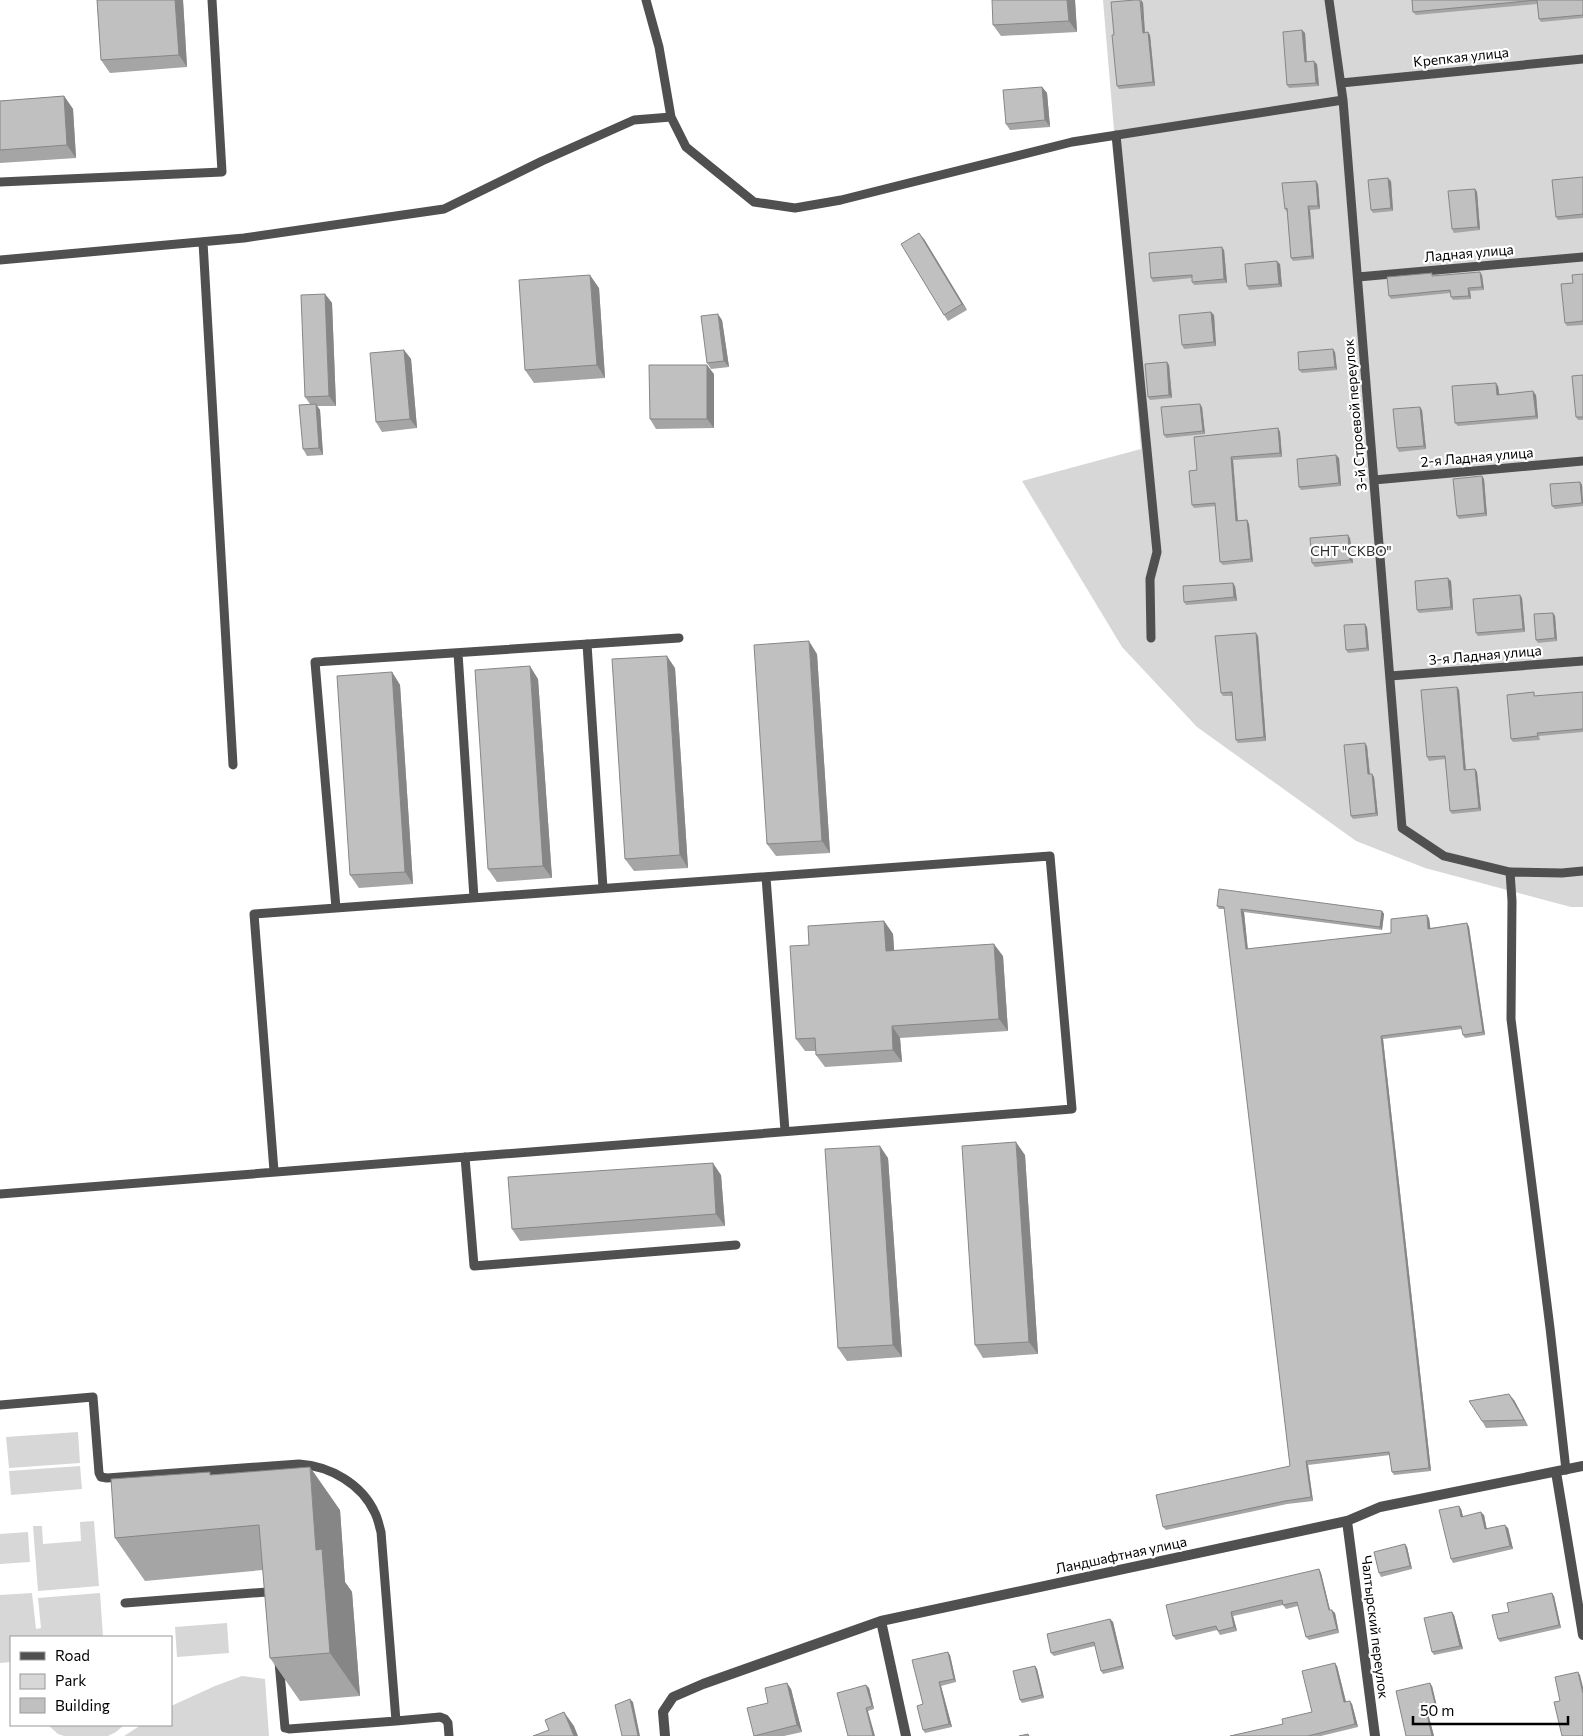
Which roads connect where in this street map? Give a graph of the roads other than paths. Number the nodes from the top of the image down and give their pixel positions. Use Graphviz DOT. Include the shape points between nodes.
graph roads {
  1 [pos="212,0"];
  2 [pos="646,0"];
  3 [pos="1329,0"];
  4 [pos="1583,59"];
  5 [pos="1341,83"];
  6 [pos="1343,100"];
  7 [pos="671,117"];
  8 [pos="1116,135"];
  9 [pos="0,182"];
  10 [pos="203,242"];
  11 [pos="1583,257"];
  12 [pos="0,260"];
  13 [pos="1358,276"];
  14 [pos="1583,462"];
  15 [pos="1374,480"];
  16 [pos="679,638"];
  17 [pos="1151,638"];
  18 [pos="587,644"];
  19 [pos="458,653"];
  20 [pos="1583,661"];
  21 [pos="1390,676"];
  22 [pos="233,765"];
  23 [pos="1583,871"];
  24 [pos="1510,872"];
  25 [pos="766,877"];
  26 [pos="603,888"];
  27 [pos="474,898"];
  28 [pos="336,908"];
  29 [pos="785,1131"];
  30 [pos="465,1157"];
  31 [pos="274,1171"];
  32 [pos="0,1194"];
  33 [pos="736,1245"];
  34 [pos="0,1405"];
  35 [pos="1583,1466"];
  36 [pos="1561,1471"];
  37 [pos="1347,1521"];
  38 [pos="126,1603"];
  39 [pos="274,1606"];
  40 [pos="881,1621"];
  41 [pos="1583,1636"];
  42 [pos="278,1651"];
  43 [pos="396,1720"];
  44 [pos="448,1736"];
  45 [pos="665,1736"];
  46 [pos="906,1736"];
  47 [pos="1375,1736"];
  1 -- 9 [label="lane" via="222,172"];
  2 -- 7 [label="lane" via="659,47"];
  3 -- 5 [label="lane, 3-й Строевой переулок"];
  4 -- 5 [label="lane, Крепкая улица"];
  5 -- 6 [label="lane, 3-й Строевой переулок"];
  6 -- 8 [label="lane"];
  6 -- 13 [label="lane, 3-й Строевой переулок"];
  7 -- 8 [label="lane" via="686,147 754,202 795,208 841,200 1072,142"];
  7 -- 10 [label="lane" via="634,120 444,209"];
  8 -- 17 [label="lane" via="1157,552 1150,579"];
  10 -- 12 [label="lane"];
  10 -- 22 [label="lane"];
  11 -- 13 [label="lane, Ладная улица"];
  13 -- 15 [label="lane, 3-й Строевой переулок"];
  14 -- 15 [label="lane, 2-я Ладная улица"];
  15 -- 21 [label="lane, 3-й Строевой переулок"];
  16 -- 18 [label="lane"];
  18 -- 19 [label="lane"];
  18 -- 26 [label="lane"];
  19 -- 27 [label="lane"];
  19 -- 28 [label="lane" via="315,662"];
  20 -- 21 [label="lane, 3-я Ладная улица"];
  21 -- 24 [label="lane, 3-й Строевой переулок" via="1402,828 1444,856"];
  23 -- 24 [label="lane"];
  24 -- 36 [label="lane" via="1511,1018 1550,1328"];
  25 -- 26 [label="lane"];
  25 -- 29 [label="lane"];
  25 -- 29 [label="lane" via="1050,856 1072,1109"];
  26 -- 27 [label="lane"];
  27 -- 28 [label="lane"];
  28 -- 31 [label="lane" via="254,914"];
  29 -- 30 [label="lane"];
  30 -- 31 [label="lane"];
  30 -- 33 [label="lane" via="474,1266"];
  31 -- 32 [label="lane"];
  34 -- 43 [label="lane" via="93,1397 101,1477 299,1464 328,1470 356,1487 376,1514 381,1532"];
  35 -- 36 [label="street, Ландшафтная улица"];
  36 -- 37 [label="street, Ландшафтная улица" via="1380,1507"];
  36 -- 41 [label="street"];
  37 -- 40 [label="street, Ландшафтная улица"];
  37 -- 47 [label="street, Чалтырский переулок"];
  38 -- 39 [label="lane" via="267,1592 272,1593"];
  40 -- 45 [label="street, Ландшафтная улица" via="673,1697 662,1712"];
  40 -- 46 [label="street"];
  42 -- 43 [label="lane" via="285,1728"];
  43 -- 44 [label="lane" via="440,1717 448,1724"];
}
